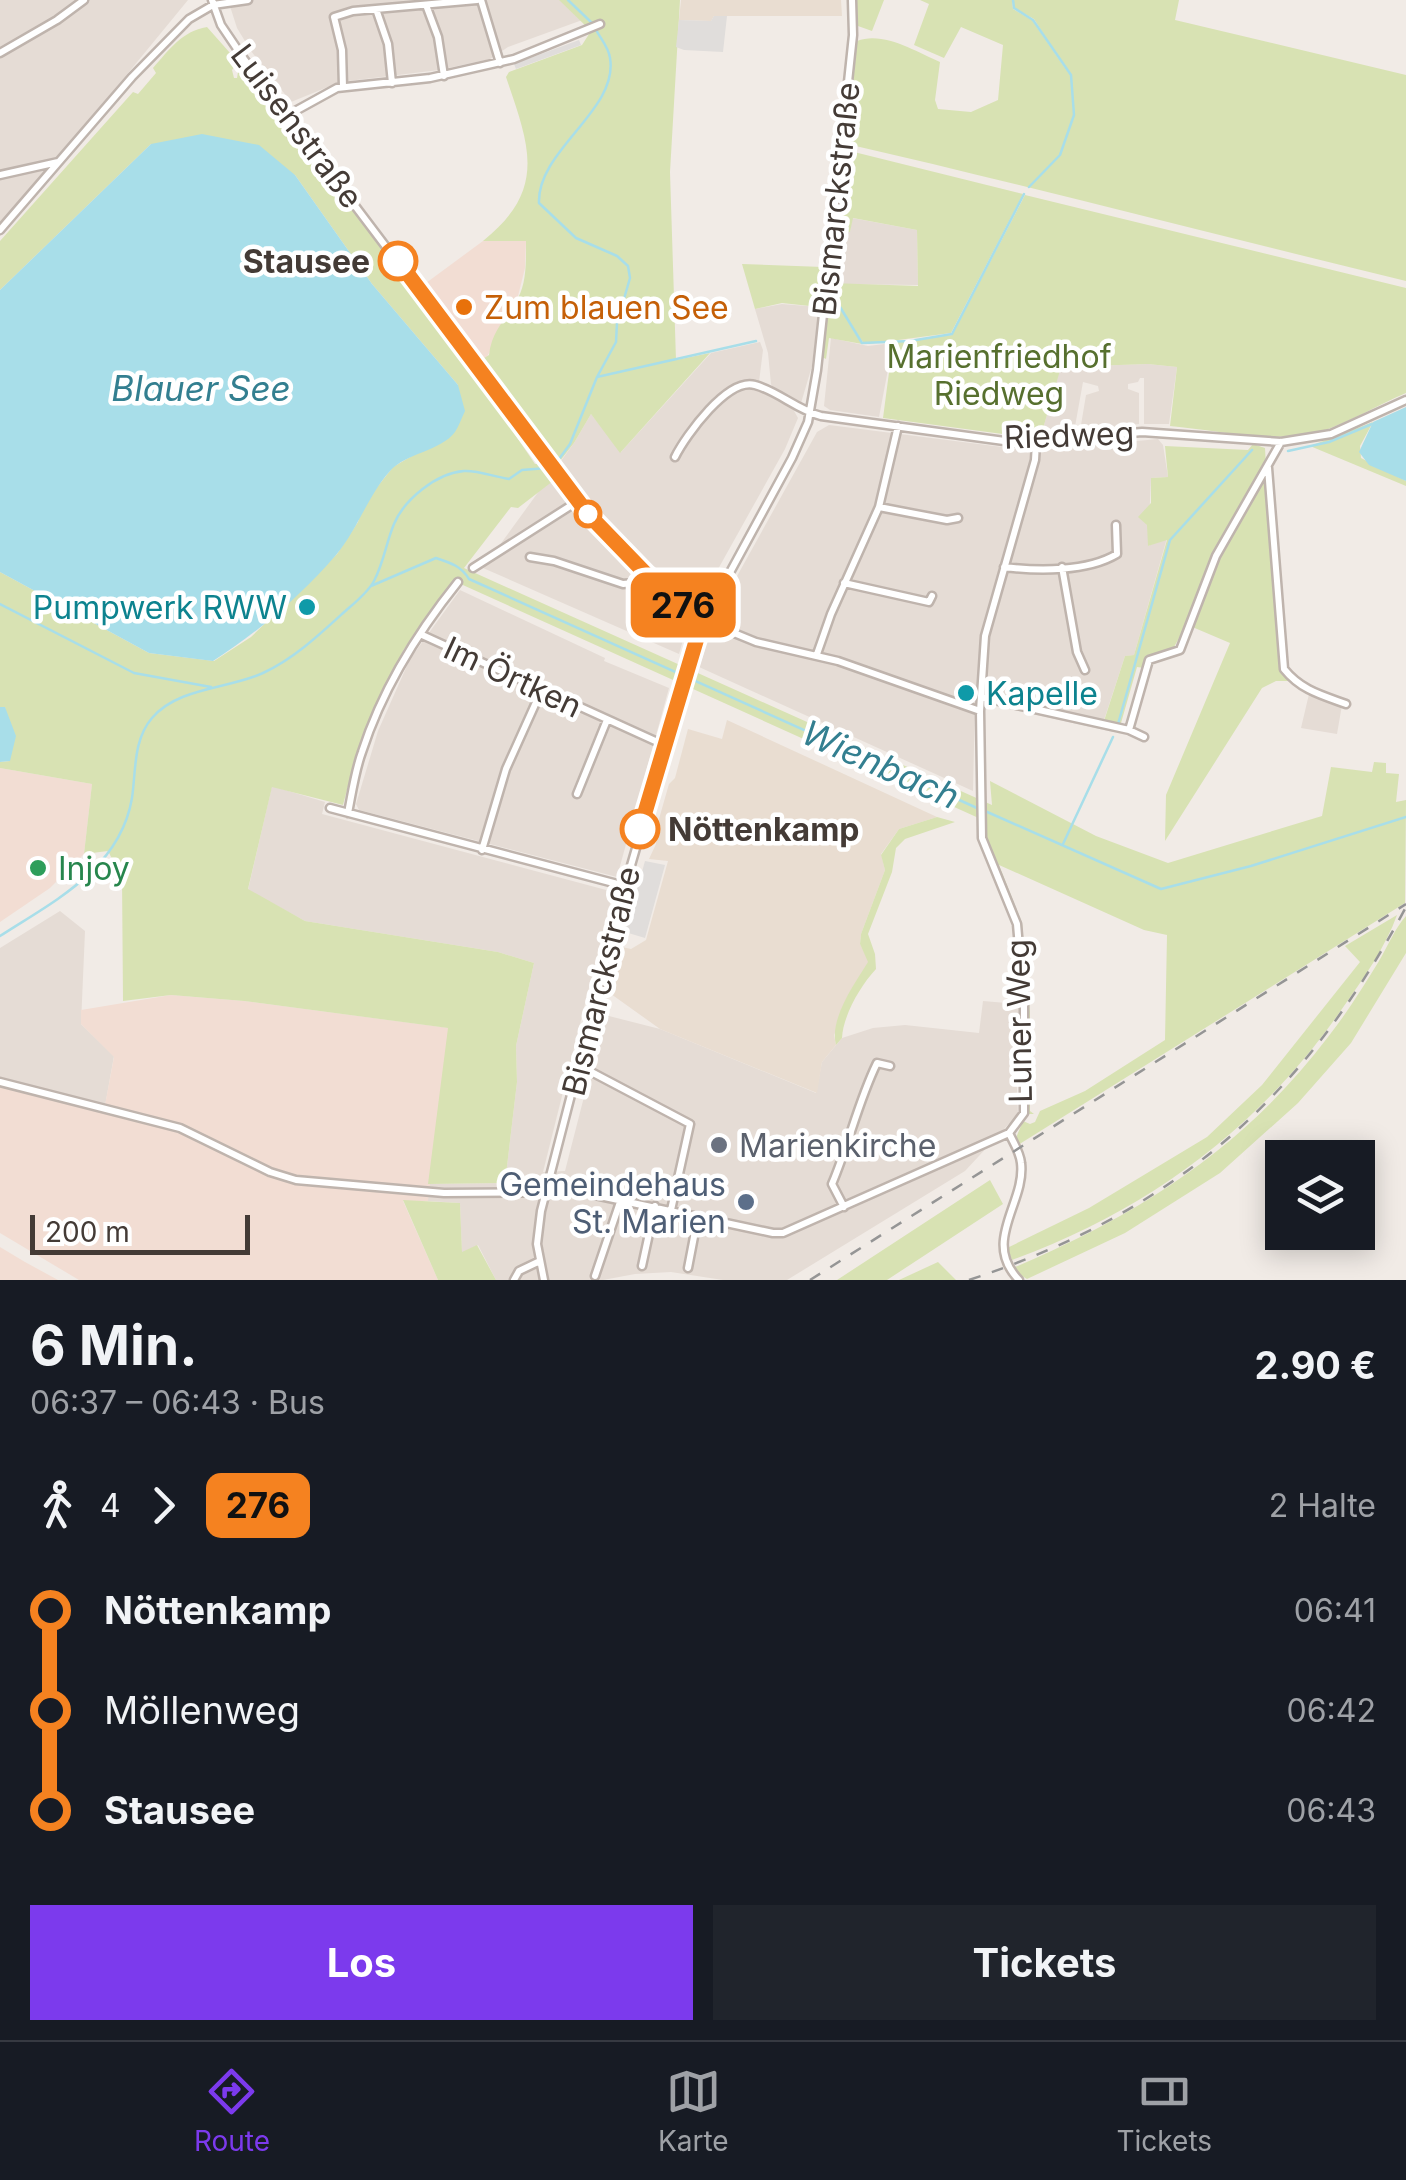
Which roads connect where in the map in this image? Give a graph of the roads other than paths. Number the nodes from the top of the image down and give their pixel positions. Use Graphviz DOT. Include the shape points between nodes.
graph roads {
  1 [pos="84,0"];
  2 [pos="248,0"];
  3 [pos="479,0"];
  4 [pos="852,0"];
  5 [pos="213,2"];
  6 [pos="426,6"];
  7 [pos="376,9"];
  8 [pos="600,24"];
  9 [pos="0,53"];
  10 [pos="500,62"];
  11 [pos="444,76"];
  12 [pos="392,82"];
  13 [pos="343,87"];
  14 [pos="288,115"];
  15 [pos="59,162"];
  16 [pos="0,174"];
  17 [pos="0,230"];
  18 [pos="1406,400"];
  19 [pos="810,412"];
  20 [pos="898,426"];
  21 [pos="1269,441"];
  22 [pos="1281,442"];
  23 [pos="1036,443"];
  24 [pos="675,456"];
  25 [pos="1272,456"];
  26 [pos="1268,467"];
  27 [pos="578,501"];
  28 [pos="879,507"];
  29 [pos="958,518"];
  30 [pos="1116,525"];
  31 [pos="530,557"];
  32 [pos="1004,567"];
  33 [pos="1062,567"];
  34 [pos="473,568"];
  35 [pos="646,574"];
  36 [pos="458,582"];
  37 [pos="844,584"];
  38 [pos="932,596"];
  39 [pos="708,612"];
  40 [pos="696,616"];
  41 [pos="712,624"];
  42 [pos="700,628"];
  43 [pos="420,634"];
  44 [pos="817,654"];
  45 [pos="1086,670"];
  46 [pos="542,689"];
  47 [pos="980,697"];
  48 [pos="1346,704"];
  49 [pos="980,710"];
  50 [pos="606,720"];
  51 [pos="1128,730"];
  52 [pos="1144,737"];
  53 [pos="664,745"];
  54 [pos="577,794"];
  55 [pos="330,808"];
  56 [pos="348,813"];
  57 [pos="482,850"];
  58 [pos="625,886"];
  59 [pos="580,1066"];
  60 [pos="890,1066"];
  61 [pos="0,1082"];
  62 [pos="1010,1132"];
  63 [pos="547,1192"];
  64 [pos="621,1199"];
  65 [pos="655,1206"];
  66 [pos="844,1207"];
  67 [pos="671,1210"];
  68 [pos="698,1216"];
  69 [pos="540,1261"];
  70 [pos="642,1266"];
  71 [pos="688,1268"];
  72 [pos="596,1276"];
  73 [pos="514,1280"];
  74 [pos="544,1280"];
  75 [pos="1018,1280"];
  1 -- 9 [label="street"];
  2 -- 5 [label="street"];
  3 -- 6 [label="street"];
  3 -- 10 [label="street"];
  4 -- 19 [label="street, Bismarckstraße"];
  5 -- 14 [label="street, Luisenstraße" via="221,26"];
  5 -- 15 [label="street" via="132,77"];
  6 -- 7 [label="street"];
  6 -- 11 [label="street"];
  7 -- 12 [label="street"];
  7 -- 13 [label="street" via="334,16"];
  8 -- 10 [label="street"];
  10 -- 11 [label="street"];
  11 -- 12 [label="street"];
  12 -- 13 [label="street"];
  13 -- 14 [label="street"];
  14 -- 27 [label="street, Luisenstraße"];
  15 -- 16 [label="street"];
  15 -- 17 [label="street"];
  18 -- 22 [label="street, Riedweg" via="1331,434"];
  19 -- 20 [label="street, Riedweg"];
  19 -- 24 [label="street, Riedweg" via="757,385 736,386"];
  19 -- 39 [label="street, Bismarckstraße"];
  20 -- 23 [label="street, Riedweg"];
  20 -- 28 [label="street"];
  21 -- 22 [label="street, Riedweg"];
  21 -- 23 [label="street, Riedweg" via="1142,432"];
  21 -- 25 [label="street"];
  22 -- 25 [label="street"];
  23 -- 32 [label="street, Luner Weg"];
  25 -- 26 [label="street"];
  26 -- 48 [label="street" via="1284,669 1310,692"];
  26 -- 51 [label="street" via="1216,556 1180,650 1149,660"];
  27 -- 34 [label="street"];
  27 -- 35 [label="street, Luisenstraße"];
  28 -- 29 [label="street"];
  28 -- 37 [label="street"];
  30 -- 33 [label="street" via="1117,554"];
  31 -- 35 [label="street" via="623,584"];
  32 -- 33 [label="street"];
  32 -- 47 [label="street, Luner Weg" via="985,636"];
  33 -- 45 [label="street"];
  35 -- 40 [label="street, Luisenstraße"];
  36 -- 43 [label="street"];
  37 -- 38 [label="street" via="929,602"];
  37 -- 44 [label="street"];
  39 -- 40 [label="street"];
  39 -- 41 [label="street"];
  40 -- 42 [label="street"];
  41 -- 42 [label="street"];
  41 -- 44 [label="street" via="756,642"];
  42 -- 53 [label="street, Bismarckstraße"];
  43 -- 46 [label="street, Im Örtken"];
  43 -- 56 [label="street" via="362,752"];
  44 -- 49 [label="street"];
  46 -- 50 [label="street, Im Örtken"];
  46 -- 57 [label="street" via="506,770"];
  47 -- 49 [label="street, Luner Weg"];
  47 -- 51 [label="street"];
  49 -- 62 [label="street, Luner Weg" via="984,847 1017,924 1024,1113"];
  50 -- 53 [label="street, Im Örtken"];
  50 -- 54 [label="street, Im Örtken"];
  51 -- 52 [label="street"];
  53 -- 58 [label="street, Bismarckstraße"];
  55 -- 56 [label="street"];
  56 -- 57 [label="street"];
  57 -- 58 [label="street"];
  58 -- 59 [label="street, Bismarckstraße"];
  59 -- 63 [label="street, Bismarckstraße"];
  59 -- 67 [label="street" via="690,1124"];
  60 -- 66 [label="street" via="877,1063 867,1083 832,1184"];
  61 -- 63 [label="street" via="180,1128 296,1180 444,1193"];
  62 -- 66 [label="street"];
  62 -- 75 [label="street, Luner Weg" via="1022,1170 1002,1242"];
  63 -- 64 [label="street"];
  63 -- 69 [label="street, Bismarckstraße" via="538,1231"];
  64 -- 65 [label="street"];
  64 -- 72 [label="street"];
  65 -- 67 [label="street"];
  65 -- 70 [label="street"];
  66 -- 68 [label="street" via="783,1233"];
  67 -- 68 [label="street"];
  68 -- 71 [label="street"];
  69 -- 73 [label="street" via="519,1270"];
  69 -- 74 [label="street, Bismarckstraße"];
}
